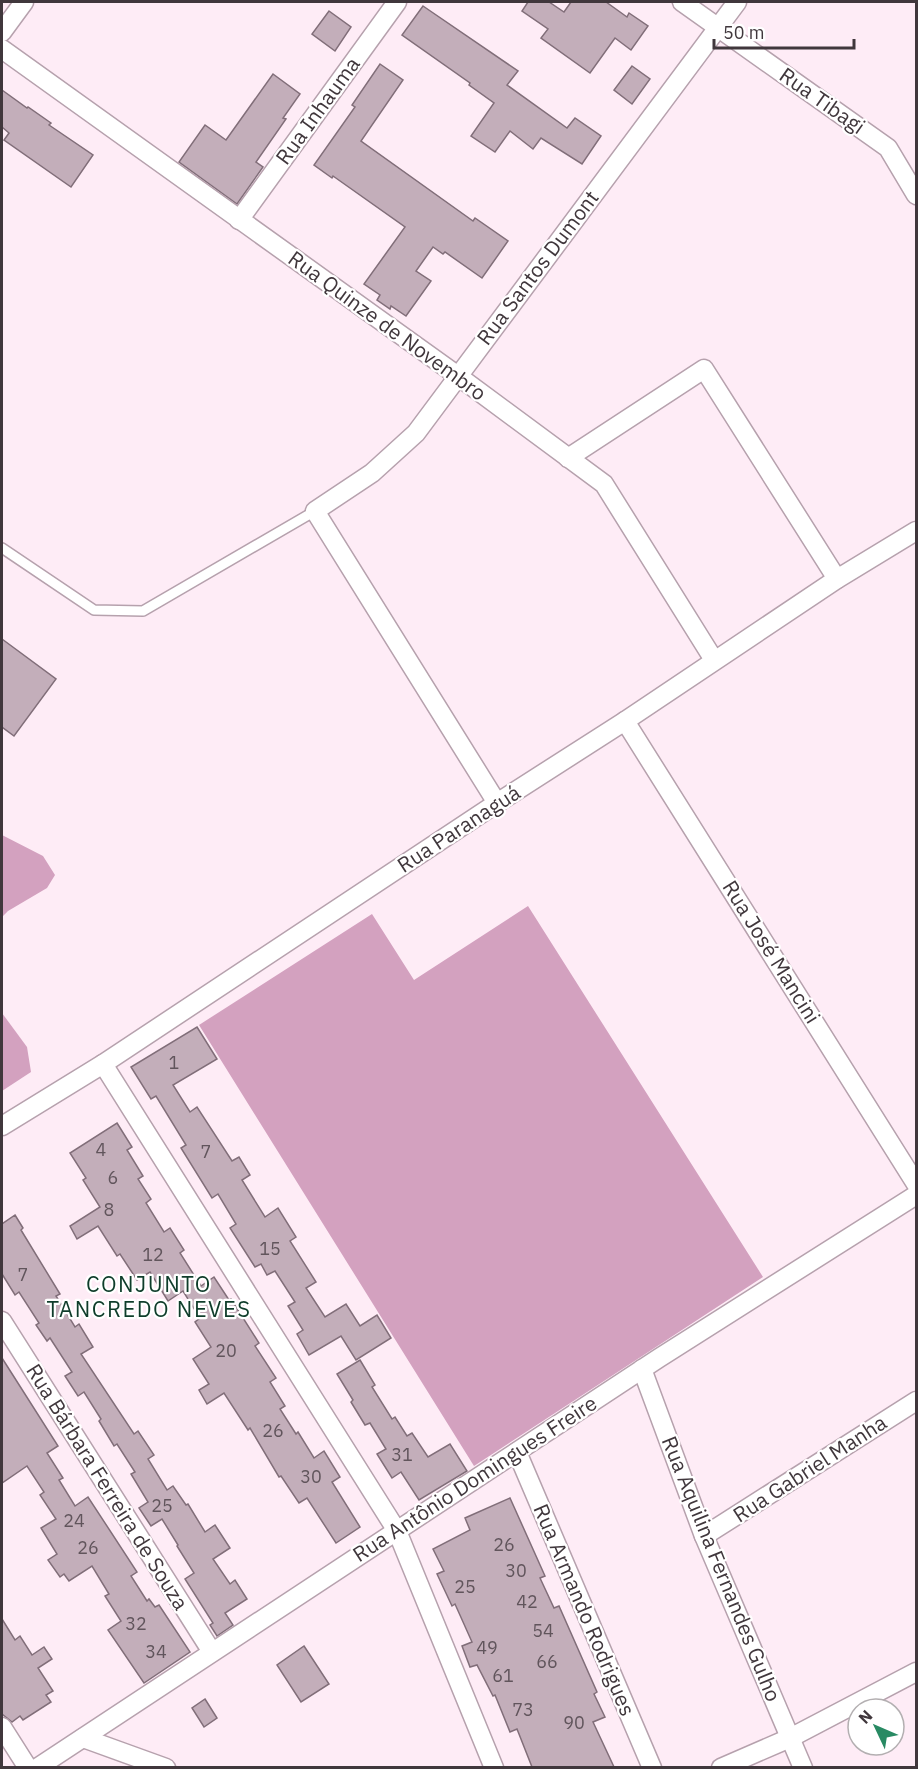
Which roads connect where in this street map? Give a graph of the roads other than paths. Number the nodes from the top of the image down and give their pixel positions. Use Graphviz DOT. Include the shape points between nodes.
graph roads {
  1 [pos="24,2"];
  2 [pos="397,2"];
  3 [pos="682,2"];
  4 [pos="738,2"];
  5 [pos="718,27"];
  6 [pos="2,32"];
  7 [pos="2,49"];
  8 [pos="916,195"];
  9 [pos="239,220"];
  10 [pos="458,376"];
  11 [pos="568,458"];
  12 [pos="315,511"];
  13 [pos="914,539"];
  14 [pos="2,548"];
  15 [pos="837,579"];
  16 [pos="714,660"];
  17 [pos="625,721"];
  18 [pos="497,803"];
  19 [pos="103,1064"];
  20 [pos="2,1126"];
  21 [pos="916,1184"];
  22 [pos="916,1195"];
  23 [pos="2,1321"];
  24 [pos="642,1369"];
  25 [pos="916,1401"];
  26 [pos="517,1452"];
  27 [pos="396,1531"];
  28 [pos="704,1536"];
  29 [pos="212,1652"];
  30 [pos="916,1672"];
  31 [pos="2,1727"];
  32 [pos="83,1738"];
  33 [pos="790,1738"];
  34 [pos="28,1767"];
  35 [pos="37,1767"];
  36 [pos="166,1767"];
  37 [pos="494,1767"];
  38 [pos="652,1767"];
  39 [pos="722,1767"];
  40 [pos="803,1767"];
  1 -- 6 [label="street"];
  2 -- 9 [label="street, Rua Inhauma"];
  3 -- 5 [label="street, Rua Tibagi"];
  4 -- 5 [label="street, Rua Santos Dumont"];
  5 -- 8 [label="street, Rua Tibagi" via="888,148"];
  5 -- 10 [label="street, Rua Santos Dumont"];
  7 -- 9 [label="street, Rua Quinze de Novembro"];
  9 -- 10 [label="street, Rua Quinze de Novembro"];
  10 -- 11 [label="street, Rua Quinze de Novembro"];
  10 -- 12 [label="street, Rua Santos Dumont" via="416,434 372,473"];
  11 -- 15 [label="street" via="704,369"];
  11 -- 16 [label="street, Rua Quinze de Novembro" via="604,484"];
  12 -- 14 [label="lane" via="144,611 94,610"];
  12 -- 18 [label="street"];
  13 -- 15 [label="street, Rua Paranaguá"];
  15 -- 16 [label="street, Rua Paranaguá"];
  16 -- 17 [label="street, Rua Paranaguá"];
  17 -- 18 [label="street, Rua Paranaguá"];
  17 -- 21 [label="street, Rua José Mancini"];
  18 -- 19 [label="street, Rua Paranaguá"];
  19 -- 20 [label="street, Rua Paranaguá"];
  19 -- 27 [label="street"];
  22 -- 24 [label="street, Rua Antônio Domingues Freire"];
  23 -- 29 [label="street, Rua Bárbara Ferreira de Souza"];
  24 -- 26 [label="street, Rua Antônio Domingues Freire"];
  24 -- 28 [label="street, Rua Aquilina Fernandes Gulho"];
  25 -- 28 [label="street, Rua Gabriel Manha"];
  26 -- 27 [label="street, Rua Antônio Domingues Freire"];
  26 -- 38 [label="street, Rua Armando Rodrigues"];
  27 -- 29 [label="street, Rua Antônio Domingues Freire"];
  27 -- 37 [label="street"];
  28 -- 33 [label="street, Rua Aquilina Fernandes Gulho"];
  29 -- 32 [label="street, Rua Antônio Domingues Freire"];
  30 -- 33 [label="street"];
  31 -- 34 [label="street"];
  32 -- 35 [label="street, Rua Antônio Domingues Freire"];
  32 -- 36 [label="street"];
  33 -- 39 [label="street"];
  33 -- 40 [label="street, Rua Aquilina Fernandes Gulho"];
}
